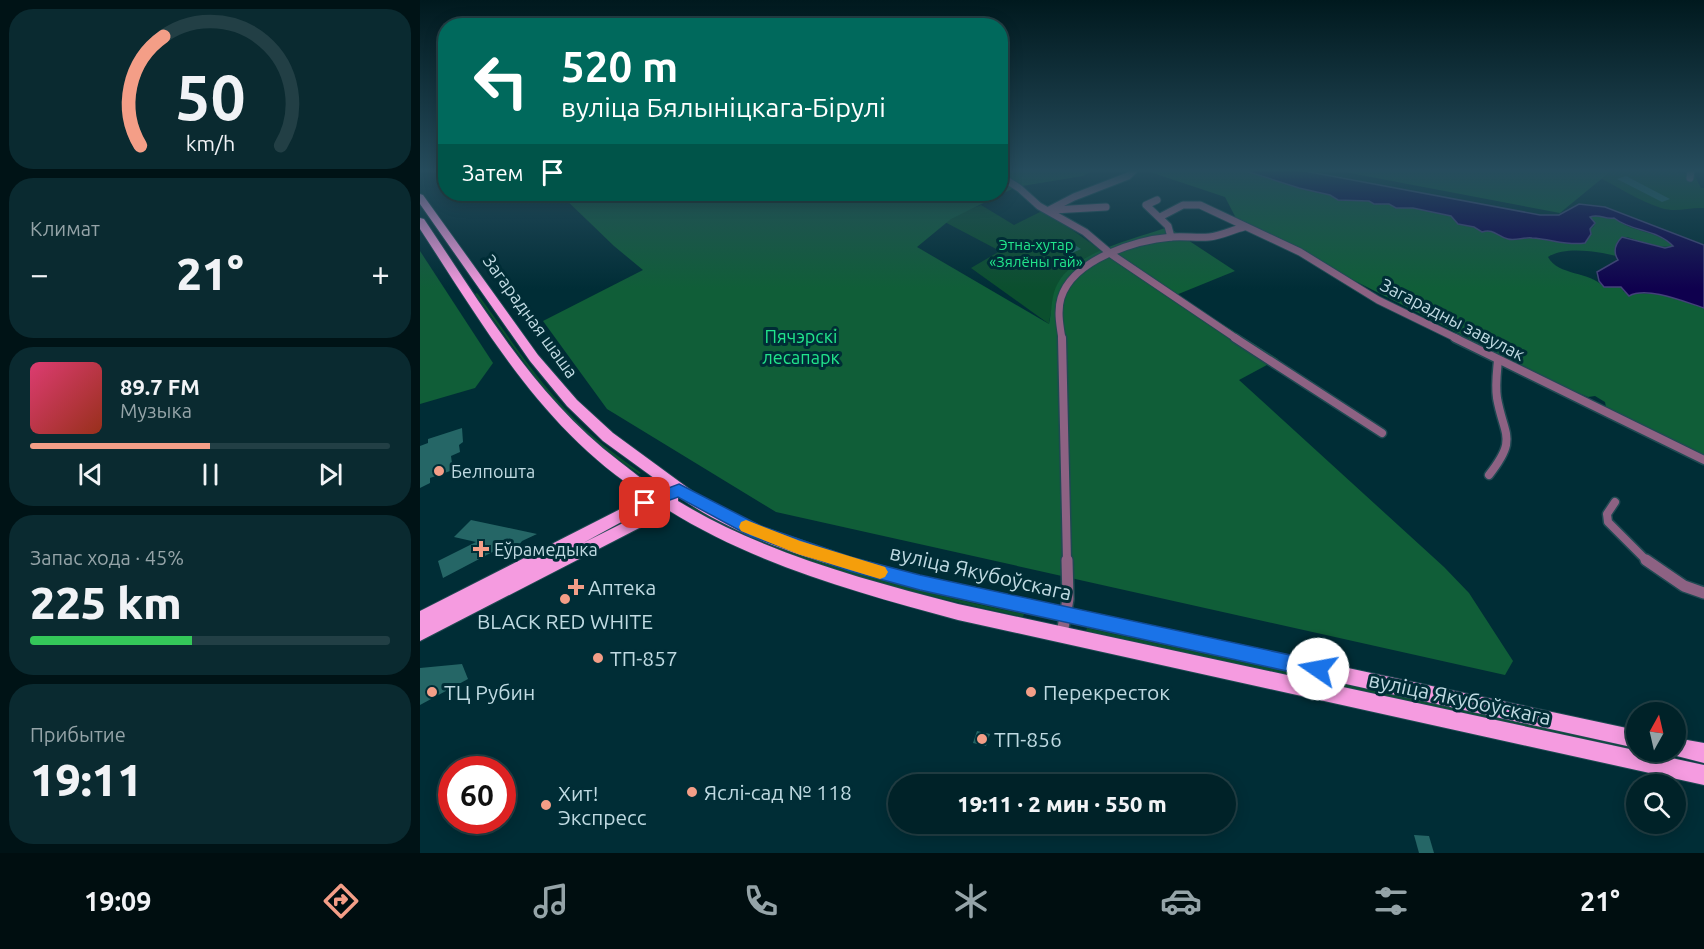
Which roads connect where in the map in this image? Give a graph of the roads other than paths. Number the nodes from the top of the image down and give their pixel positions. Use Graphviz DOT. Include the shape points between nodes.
graph roads {
  1 [pos="429,210"];
  2 [pos="1049,210"];
  3 [pos="1053,210"];
  4 [pos="1152,210"];
  5 [pos="1171,210"];
  6 [pos="1210,210"];
  7 [pos="1160,217"];
  8 [pos="420,221"];
  9 [pos="1244,227"];
  10 [pos="1171,237"];
  11 [pos="1111,254"];
  12 [pos="1498,360"];
  13 [pos="1382,433"];
  14 [pos="1704,460"];
  15 [pos="1489,475"];
  16 [pos="679,490"];
  17 [pos="664,500"];
  18 [pos="1615,502"];
  19 [pos="1704,593"];
  20 [pos="460,606"];
  21 [pos="1067,615"];
  22 [pos="420,620"];
  23 [pos="420,633"];
  24 [pos="1062,634"];
  25 [pos="1626,737"];
  26 [pos="1686,749"];
  27 [pos="1704,753"];
  28 [pos="1704,775"];
  1 -- 16 [label="main road, Загарадная шаша" via="522,343 572,403 608,437"];
  2 -- 3 [label="street"];
  2 -- 11 [label="street"];
  4 -- 7 [label="street"];
  5 -- 7 [label="street"];
  6 -- 9 [label="street, Загарадны завулак"];
  7 -- 10 [label="street"];
  8 -- 17 [label="main road, Загарадная шаша" via="525,376 549,405 625,475"];
  9 -- 10 [label="street" via="1210,237"];
  9 -- 12 [label="street, Загарадны завулак" via="1300,252 1378,300"];
  10 -- 11 [label="street"];
  11 -- 13 [label="street"];
  11 -- 21 [label="street" via="1079,270 1068,282 1060,303"];
  12 -- 14 [label="street, Загарадны завулак"];
  12 -- 15 [label="street" via="1497,394 1509,437 1504,455"];
  16 -- 17 [label="main road"];
  16 -- 21 [label="main road, вуліца Якубоўскага" via="755,531 829,557"];
  17 -- 20 [label="main road" via="640,521"];
  17 -- 24 [label="main road, вуліца Якубоўскага" via="735,540 837,579 958,612"];
  18 -- 19 [label="street" via="1606,514 1608,522 1649,562 1684,586"];
  20 -- 22 [label="main road"];
  20 -- 23 [label="main road"];
  21 -- 24 [label="street"];
  21 -- 25 [label="main road, вуліца Якубоўскага"];
  24 -- 28 [label="main road, вуліца Якубоўскага"];
  26 -- 27 [label="main road"];
}
